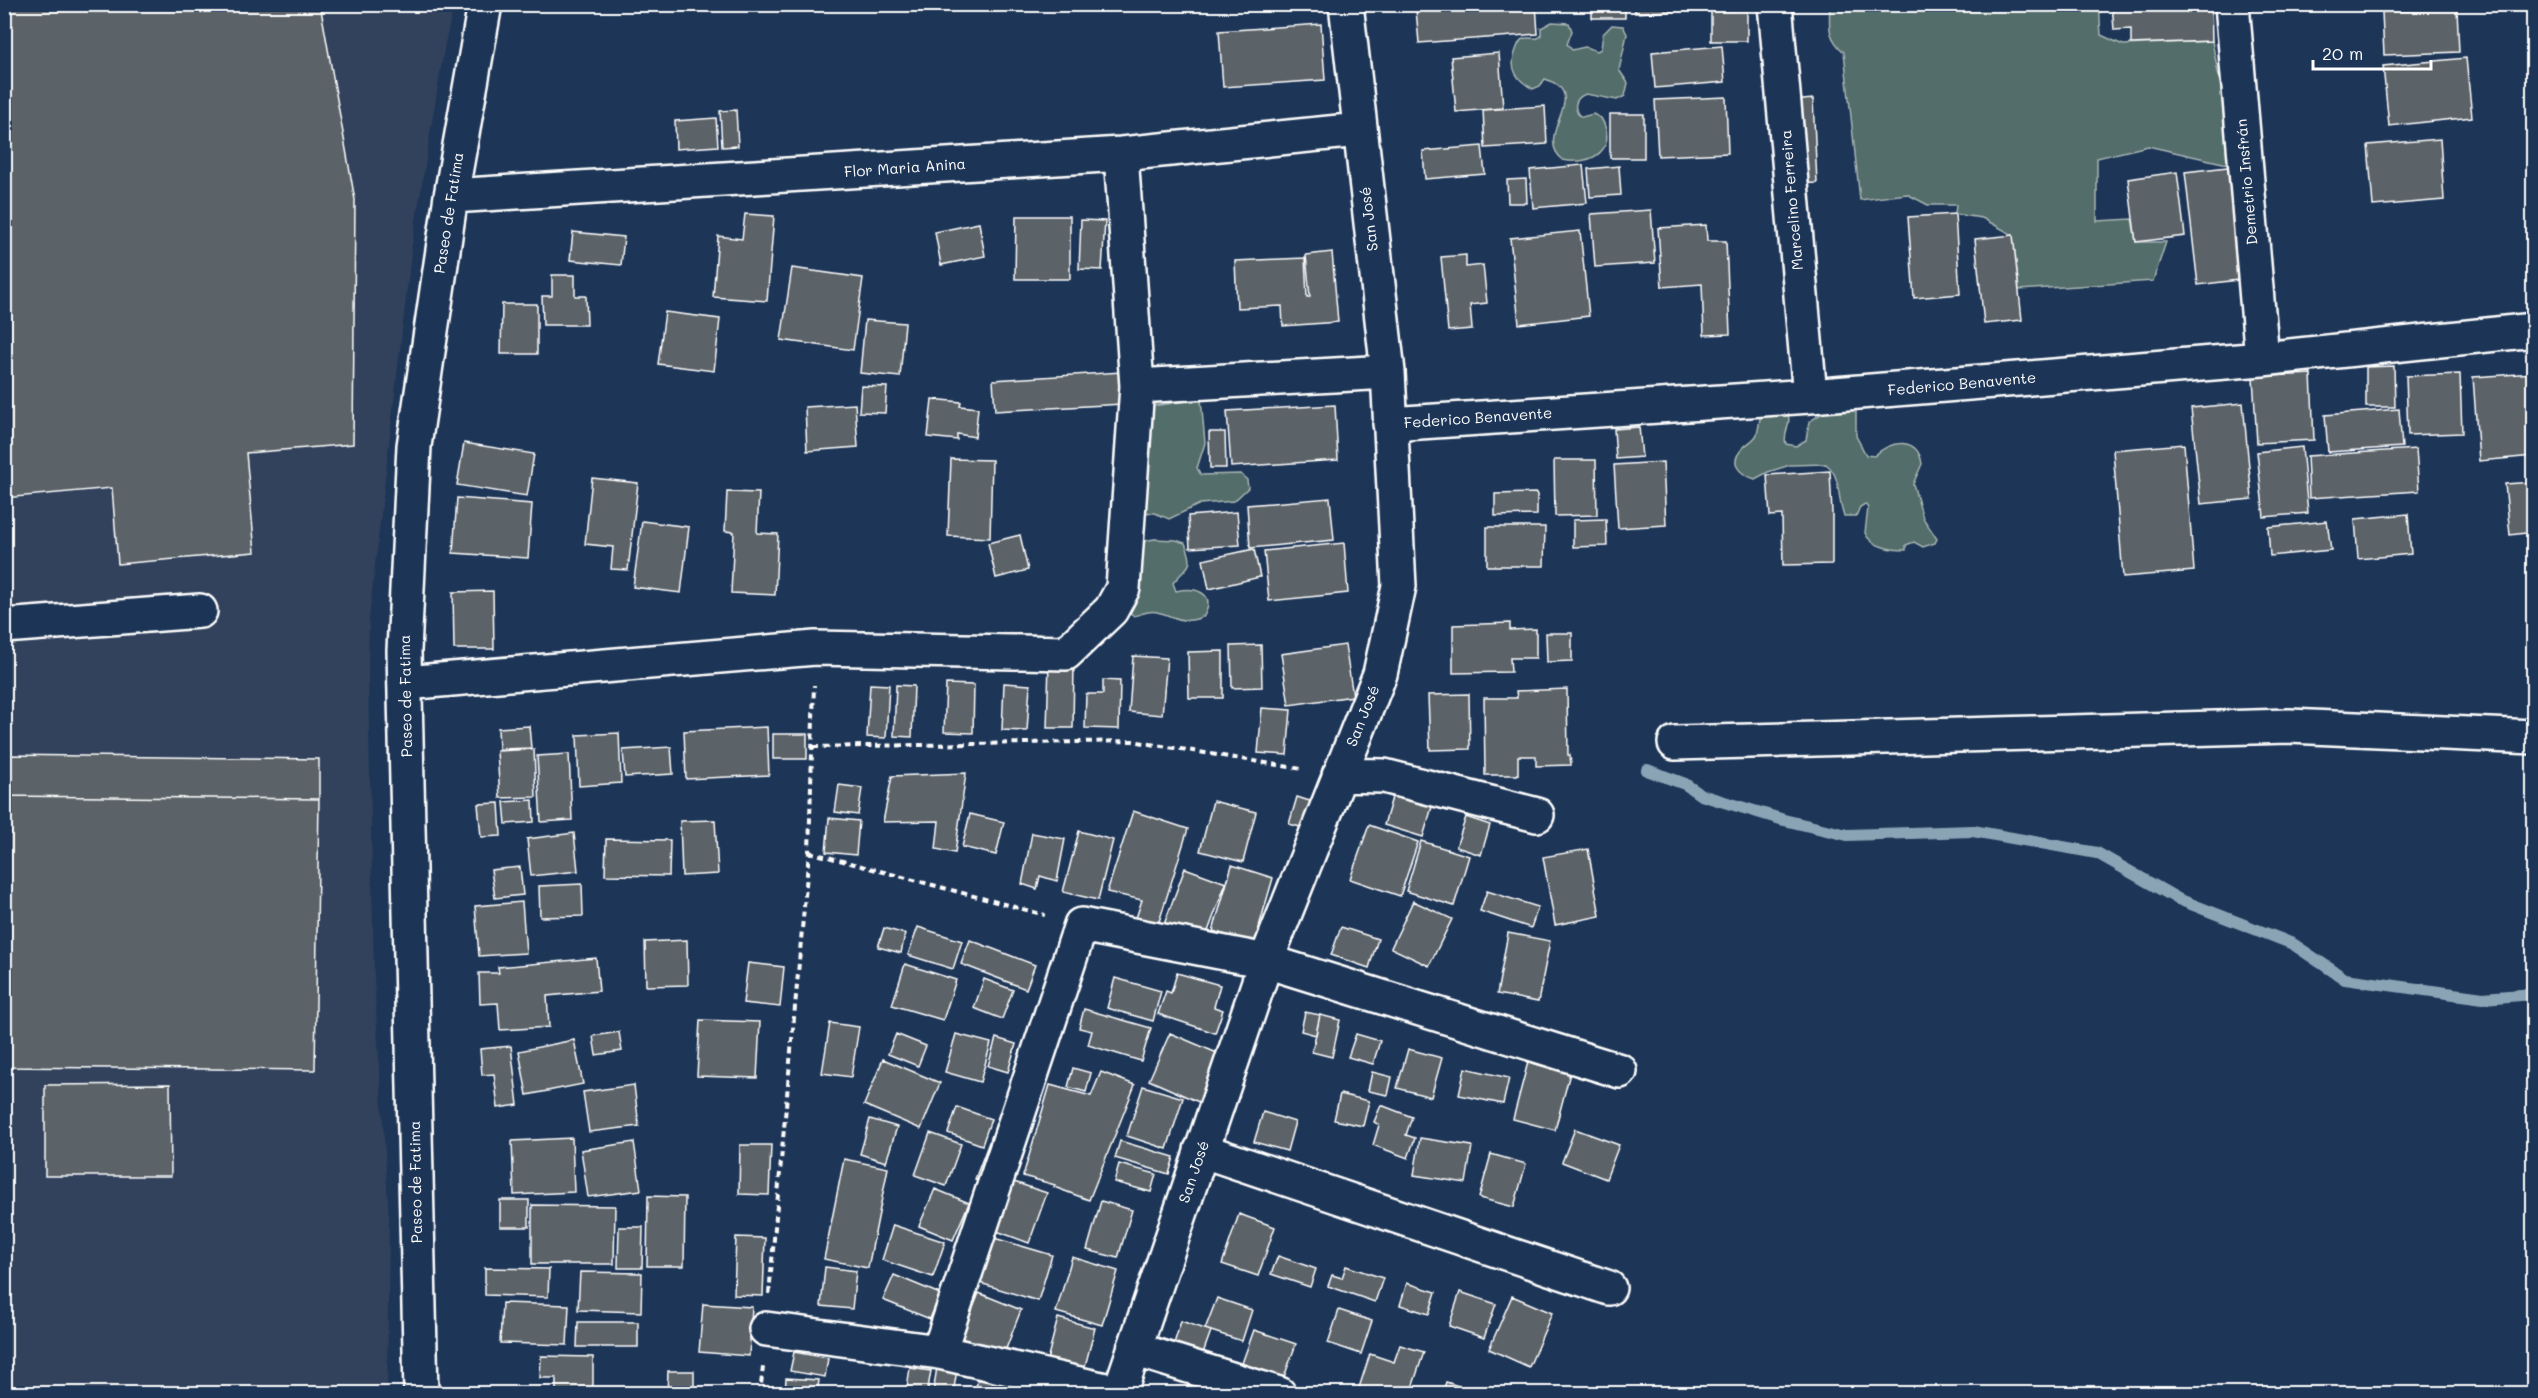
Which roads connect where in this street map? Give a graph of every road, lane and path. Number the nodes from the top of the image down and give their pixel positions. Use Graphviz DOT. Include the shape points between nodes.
graph roads {
  1 [pos="485,4"];
  2 [pos="1346,4"];
  3 [pos="1775,4"];
  4 [pos="2232,4"];
  5 [pos="1359,130"];
  6 [pos="1121,154"];
  7 [pos="451,196"];
  8 [pos="2534,330"];
  9 [pos="2262,359"];
  10 [pos="1388,372"];
  11 [pos="1137,386"];
  12 [pos="1809,396"];
  13 [pos="1390,424"];
  14 [pos="200,611"];
  15 [pos="4,626"];
  16 [pos="815,648"];
  17 [pos="405,683"];
  18 [pos="2534,737"];
  19 [pos="1675,743"];
  20 [pos="813,747"];
  21 [pos="1339,776"];
  22 [pos="1537,815"];
  23 [pos="809,852"];
  24 [pos="1081,925"];
  25 [pos="1266,961"];
  26 [pos="1620,1071"];
  27 [pos="1201,1150"];
  28 [pos="1609,1288"];
  29 [pos="766,1329"];
  30 [pos="1134,1349"];
  31 [pos="939,1352"];
  32 [pos="1119,1393"];
  33 [pos="421,1394"];
  34 [pos="760,1394"];
  35 [pos="1279,1394"];
  1 -- 7 [label="street, Paseo de Fatima"];
  2 -- 5 [label="street, San José"];
  3 -- 12 [label="street, Marcelino Ferreira"];
  4 -- 9 [label="street, Demetrio Insfrán"];
  5 -- 6 [label="street, Flor Maria Anina"];
  5 -- 10 [label="street, San José"];
  6 -- 7 [label="street, Flor Maria Anina"];
  6 -- 11 [label="street"];
  7 -- 17 [label="street, Paseo de Fatima" via="414,446"];
  8 -- 9 [label="street, Federico Benavente"];
  9 -- 12 [label="street, Federico Benavente"];
  10 -- 11 [label="street"];
  10 -- 13 [label="street, San José"];
  11 -- 16 [label="street" via="1123,588 1111,609 1066,653"];
  12 -- 13 [label="street, Federico Benavente"];
  13 -- 21 [label="street, San José" via="1399,586 1380,674"];
  14 -- 15 [label="street"];
  16 -- 17 [label="street"];
  16 -- 20 [label="path"];
  17 -- 33 [label="street, Paseo de Fatima"];
  18 -- 19 [label="street" via="2289,726"];
  20 -- 21 [label="path" via="1132,741"];
  20 -- 23 [label="path"];
  21 -- 22 [label="street" via="1384,776"];
  21 -- 25 [label="street, San José"];
  23 -- 24 [label="path"];
  23 -- 29 [label="path"];
  24 -- 25 [label="street"];
  24 -- 31 [label="street"];
  25 -- 26 [label="street"];
  25 -- 27 [label="street, San José"];
  27 -- 28 [label="street"];
  27 -- 30 [label="street, San José"];
  29 -- 31 [label="street"];
  29 -- 34 [label="path"];
  30 -- 32 [label="street, San José"];
  30 -- 35 [label="street"];
  31 -- 32 [label="street"];
}
